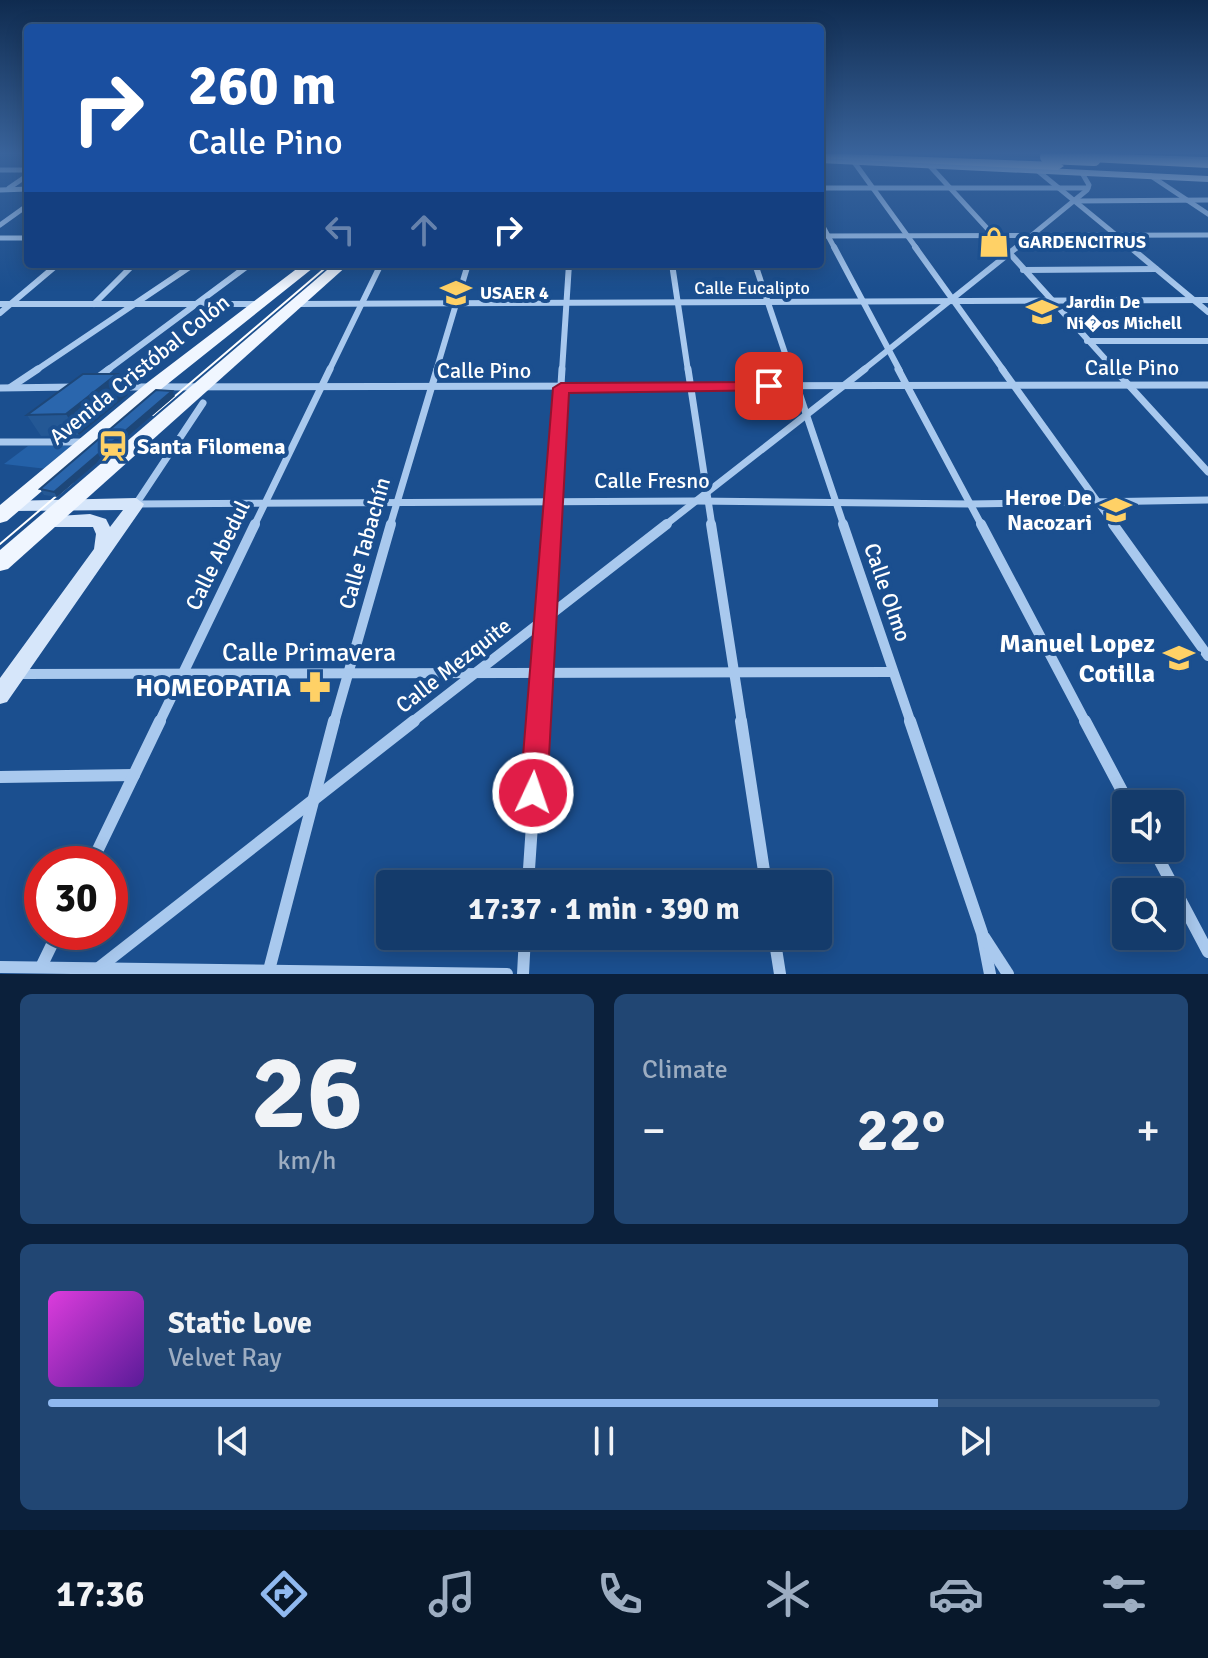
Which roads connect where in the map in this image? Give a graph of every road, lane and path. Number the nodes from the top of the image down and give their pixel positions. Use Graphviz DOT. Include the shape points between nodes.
graph roads {
  1 [pos="880,198"];
  2 [pos="958,198"];
  3 [pos="1072,198"];
  4 [pos="1078,198"];
  5 [pos="1187,200"];
  6 [pos="1208,200"];
  7 [pos="1075,201"];
  8 [pos="24,208"];
  9 [pos="1208,214"];
  10 [pos="0,225"];
  11 [pos="1030,235"];
  12 [pos="1116,235"];
  13 [pos="1208,235"];
  14 [pos="824,236"];
  15 [pos="908,236"];
  16 [pos="992,236"];
  17 [pos="0,238"];
  18 [pos="24,238"];
  19 [pos="1008,254"];
  20 [pos="53,268"];
  21 [pos="130,268"];
  22 [pos="188,268"];
  23 [pos="245,268"];
  24 [pos="306,268"];
  25 [pos="338,268"];
  26 [pos="379,268"];
  27 [pos="467,268"];
  28 [pos="569,268"];
  29 [pos="673,268"];
  30 [pos="756,268"];
  31 [pos="1156,269"];
  32 [pos="1023,270"];
  33 [pos="1194,300"];
  34 [pos="1208,300"];
  35 [pos="862,301"];
  36 [pos="952,301"];
  37 [pos="1052,301"];
  38 [pos="678,302"];
  39 [pos="767,302"];
  40 [pos="458,303"];
  41 [pos="566,303"];
  42 [pos="0,304"];
  43 [pos="11,304"];
  44 [pos="94,304"];
  45 [pos="136,304"];
  46 [pos="197,304"];
  47 [pos="262,304"];
  48 [pos="297,304"];
  49 [pos="362,304"];
  50 [pos="1208,312"];
  51 [pos="0,313"];
  52 [pos="1087,341"];
  53 [pos="1208,341"];
  54 [pos="889,350"];
  55 [pos="1014,385"];
  56 [pos="1127,385"];
  57 [pos="1208,385"];
  58 [pos="154,386"];
  59 [pos="794,386"];
  60 [pos="907,386"];
  61 [pos="10,387"];
  62 [pos="85,387"];
  63 [pos="691,387"];
  64 [pos="843,387"];
  65 [pos="0,388"];
  66 [pos="429,388"];
  67 [pos="561,388"];
  68 [pos="322,389"];
  69 [pos="202,395"];
  70 [pos="806,415"];
  71 [pos="0,442"];
  72 [pos="86,442"];
  73 [pos="1208,472"];
  74 [pos="707,497"];
  75 [pos="1097,500"];
  76 [pos="1208,500"];
  77 [pos="696,501"];
  78 [pos="397,502"];
  79 [pos="552,502"];
  80 [pos="835,502"];
  81 [pos="136,504"];
  82 [pos="266,504"];
  83 [pos="970,504"];
  84 [pos="4,509"];
  85 [pos="56,514"];
  86 [pos="101,553"];
  87 [pos="0,563"];
  88 [pos="545,619"];
  89 [pos="1208,656"];
  90 [pos="892,672"];
  91 [pos="347,673"];
  92 [pos="476,673"];
  93 [pos="540,673"];
  94 [pos="734,673"];
  95 [pos="14,674"];
  96 [pos="183,675"];
  97 [pos="0,695"];
  98 [pos="134,775"];
  99 [pos="0,777"];
  100 [pos="1122,790"];
  101 [pos="315,799"];
  102 [pos="100,846"];
  103 [pos="1160,862"];
  104 [pos="529,870"];
  105 [pos="764,870"];
  106 [pos="982,933"];
  107 [pos="49,950"];
  108 [pos="524,950"];
  109 [pos="776,950"];
  110 [pos="1208,952"];
  111 [pos="0,967"];
  112 [pos="41,967"];
  113 [pos="93,972"];
  114 [pos="268,972"];
  115 [pos="507,974"];
  116 [pos="523,974"];
  117 [pos="780,974"];
  118 [pos="990,974"];
  119 [pos="1008,974"];
  1 -- 15 [label="street"];
  2 -- 16 [label="street"];
  3 -- 7 [label="street"];
  4 -- 7 [label="street, Calle Mezquite"];
  5 -- 6 [label="street"];
  5 -- 7 [label="street"];
  5 -- 9 [label="street"];
  7 -- 11 [label="street, Calle Mezquite"];
  7 -- 12 [label="street"];
  8 -- 10 [label="street"];
  11 -- 12 [label="street"];
  11 -- 16 [label="street"];
  11 -- 19 [label="street, Calle Mezquite"];
  12 -- 13 [label="street"];
  12 -- 31 [label="street"];
  14 -- 15 [label="street"];
  14 -- 35 [label="street"];
  15 -- 16 [label="street"];
  15 -- 36 [label="street"];
  16 -- 19 [label="street"];
  17 -- 18 [label="street"];
  19 -- 32 [label="street"];
  19 -- 36 [label="street, Calle Mezquite"];
  20 -- 43 [label="street"];
  21 -- 44 [label="street"];
  22 -- 45 [label="street"];
  23 -- 46 [label="street"];
  24 -- 47 [label="main road, Avenida Cristóbal Colón"];
  25 -- 48 [label="main road"];
  26 -- 49 [label="street, Calle Abedul"];
  27 -- 40 [label="street, Calle Tabachín"];
  28 -- 41 [label="street"];
  29 -- 38 [label="street"];
  30 -- 39 [label="street, Calle Olmo"];
  31 -- 32 [label="street"];
  31 -- 33 [label="street"];
  32 -- 37 [label="street"];
  33 -- 34 [label="street, Calle Eucalipto"];
  33 -- 37 [label="street, Calle Eucalipto"];
  33 -- 50 [label="street"];
  35 -- 36 [label="street, Calle Eucalipto"];
  35 -- 39 [label="street, Calle Eucalipto"];
  35 -- 54 [label="street"];
  36 -- 37 [label="street, Calle Eucalipto"];
  36 -- 54 [label="street, Calle Mezquite"];
  36 -- 55 [label="street"];
  37 -- 52 [label="street"];
  38 -- 39 [label="street, Calle Eucalipto"];
  38 -- 41 [label="street, Calle Eucalipto"];
  38 -- 63 [label="street"];
  39 -- 59 [label="street, Calle Olmo"];
  40 -- 41 [label="street, Calle Eucalipto"];
  40 -- 49 [label="street, Calle Eucalipto"];
  40 -- 66 [label="street, Calle Tabachín"];
  41 -- 67 [label="street"];
  42 -- 43 [label="street"];
  43 -- 44 [label="street"];
  43 -- 51 [label="street"];
  44 -- 45 [label="street"];
  45 -- 46 [label="street"];
  45 -- 61 [label="street"];
  46 -- 47 [label="street"];
  46 -- 62 [label="street"];
  47 -- 58 [label="main road, Avenida Cristóbal Colón"];
  48 -- 49 [label="street, Calle Eucalipto"];
  48 -- 69 [label="main road"];
  49 -- 68 [label="street, Calle Abedul"];
  52 -- 53 [label="street"];
  52 -- 56 [label="street"];
  54 -- 60 [label="street"];
  54 -- 64 [label="street, Calle Mezquite"];
  55 -- 56 [label="street, Calle Pino"];
  55 -- 60 [label="street, Calle Pino"];
  55 -- 75 [label="street"];
  56 -- 57 [label="street, Calle Pino"];
  56 -- 73 [label="street"];
  58 -- 62 [label="street, Calle Pino"];
  58 -- 69 [label="street, Calle Pino"];
  58 -- 72 [label="main road, Avenida Cristóbal Colón"];
  59 -- 63 [label="street, Calle Pino"];
  59 -- 64 [label="street, Calle Pino"];
  59 -- 70 [label="street, Calle Olmo"];
  60 -- 64 [label="street, Calle Pino"];
  60 -- 83 [label="street"];
  61 -- 62 [label="street, Calle Pino"];
  61 -- 65 [label="street, Calle Pino"];
  63 -- 67 [label="street, Calle Pino"];
  63 -- 74 [label="street"];
  64 -- 70 [label="street, Calle Mezquite"];
  66 -- 67 [label="street, Calle Pino"];
  66 -- 68 [label="street, Calle Pino"];
  66 -- 78 [label="street, Calle Tabachín"];
  67 -- 79 [label="street"];
  68 -- 69 [label="street, Calle Pino"];
  68 -- 82 [label="street, Calle Abedul"];
  69 -- 81 [label="street"];
  69 -- 85 [label="main road"];
  70 -- 74 [label="street, Calle Mezquite"];
  70 -- 80 [label="street, Calle Olmo"];
  71 -- 72 [label="street"];
  72 -- 84 [label="main road, Avenida Cristóbal Colón"];
  74 -- 77 [label="street, Calle Mezquite"];
  74 -- 80 [label="street, Calle Fresno"];
  74 -- 94 [label="street"];
  75 -- 76 [label="street, Calle Fresno"];
  75 -- 83 [label="street, Calle Fresno"];
  75 -- 89 [label="street"];
  77 -- 79 [label="street, Calle Fresno"];
  77 -- 88 [label="street, Calle Mezquite"];
  78 -- 79 [label="street, Calle Fresno"];
  78 -- 82 [label="street, Calle Fresno"];
  78 -- 91 [label="street, Calle Tabachín"];
  79 -- 88 [label="street"];
  80 -- 83 [label="street, Calle Fresno"];
  80 -- 90 [label="street, Calle Olmo"];
  81 -- 82 [label="street, Calle Fresno"];
  81 -- 85 [label="main road, Calle Fresno"];
  81 -- 86 [label="main road"];
  82 -- 96 [label="street, Calle Abedul"];
  83 -- 100 [label="street"];
  84 -- 85 [label="main road, Calle Fresno"];
  85 -- 86 [label="main road" via="100,523 105,534"];
  85 -- 87 [label="main road"];
  86 -- 95 [label="main road"];
  88 -- 92 [label="street, Calle Mezquite"];
  88 -- 93 [label="street"];
  90 -- 94 [label="street, Calle Primavera"];
  90 -- 106 [label="street, Calle Olmo"];
  91 -- 92 [label="street, Calle Primavera"];
  91 -- 96 [label="street, Calle Primavera"];
  91 -- 101 [label="street, Calle Tabachín"];
  92 -- 93 [label="street, Calle Primavera"];
  92 -- 101 [label="street, Calle Mezquite"];
  93 -- 94 [label="street, Calle Primavera"];
  93 -- 104 [label="street"];
  94 -- 105 [label="street"];
  95 -- 96 [label="street, Calle Primavera"];
  95 -- 97 [label="main road"];
  96 -- 98 [label="street, Calle Abedul"];
  98 -- 99 [label="street"];
  98 -- 102 [label="street, Calle Abedul"];
  101 -- 113 [label="street, Calle Mezquite"];
  101 -- 114 [label="street, Calle Tabachín"];
  103 -- 110 [label="street"];
  106 -- 118 [label="street, Calle Olmo"];
  106 -- 119 [label="street, Calle Olmo"];
  107 -- 112 [label="street"];
  108 -- 116 [label="street"];
  109 -- 117 [label="street"];
  111 -- 112 [label="street"];
  112 -- 113 [label="street"];
  113 -- 114 [label="street"];
  114 -- 115 [label="street"];
}
